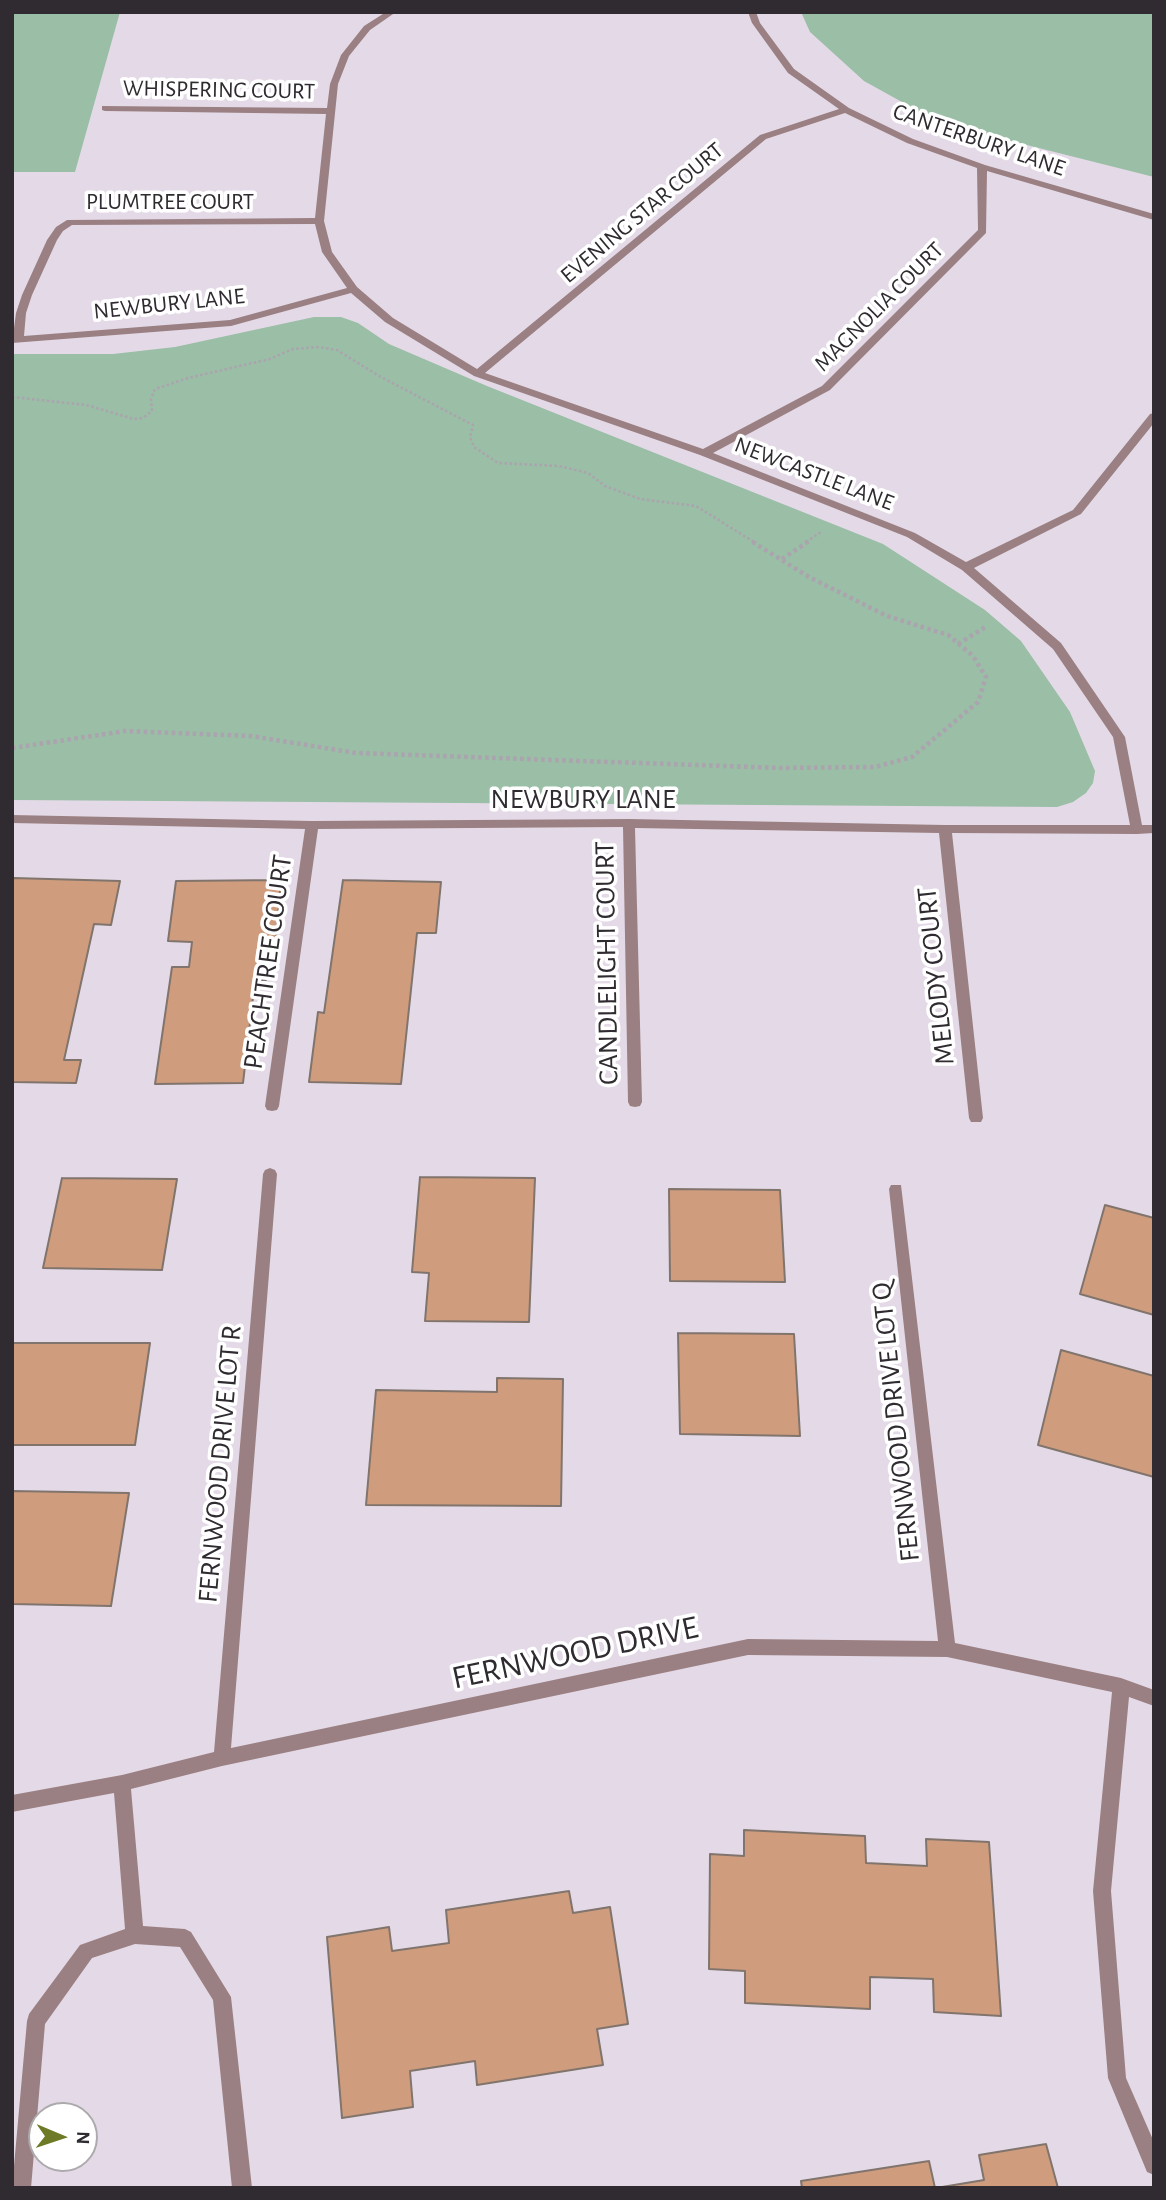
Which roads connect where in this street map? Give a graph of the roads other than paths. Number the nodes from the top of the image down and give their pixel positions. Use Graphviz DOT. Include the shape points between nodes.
graph roads {
  1 [pos="392,12"];
  2 [pos="752,12"];
  3 [pos="106,108"];
  4 [pos="846,110"];
  5 [pos="332,111"];
  6 [pos="982,167"];
  7 [pos="1154,217"];
  8 [pos="319,221"];
  9 [pos="353,289"];
  10 [pos="15,340"];
  11 [pos="478,374"];
  12 [pos="1154,415"];
  13 [pos="704,453"];
  14 [pos="966,567"];
  15 [pos="12,819"];
  16 [pos="629,823"];
  17 [pos="312,825"];
  18 [pos="1154,829"];
  19 [pos="945,830"];
  20 [pos="1137,830"];
  21 [pos="635,1102"];
  22 [pos="272,1106"];
  23 [pos="976,1118"];
  24 [pos="270,1174"];
  25 [pos="897,1189"];
  26 [pos="947,1649"];
  27 [pos="1121,1686"];
  28 [pos="1154,1698"];
  29 [pos="222,1758"];
  30 [pos="122,1783"];
  31 [pos="12,1804"];
  32 [pos="135,1935"];
  33 [pos="1154,2165"];
  34 [pos="21,2188"];
  35 [pos="242,2188"];
  1 -- 5 [label="street" via="367,28 345,55 334,84"];
  2 -- 4 [label="street, CANTERBURY LANE" via="791,71"];
  3 -- 5 [label="street, WHISPERING COURT"];
  4 -- 6 [label="street, CANTERBURY LANE" via="909,141"];
  4 -- 11 [label="street, EVENING STAR COURT" via="763,137"];
  5 -- 8 [label="street"];
  6 -- 7 [label="street, CANTERBURY LANE"];
  6 -- 13 [label="street, MAGNOLIA COURT" via="983,231 826,388"];
  8 -- 9 [label="street" via="327,252"];
  8 -- 10 [label="street, PLUMTREE COURT" via="70,222 52,240 27,295"];
  9 -- 10 [label="street, NEWBURY LANE" via="231,323"];
  9 -- 11 [label="street, NEWCASTLE LANE" via="389,320"];
  11 -- 13 [label="street, NEWCASTLE LANE"];
  12 -- 14 [label="street" via="1077,512"];
  13 -- 14 [label="street, NEWCASTLE LANE" via="911,534"];
  14 -- 20 [label="street, NEWCASTLE LANE" via="1057,646 1119,737"];
  15 -- 17 [label="street, NEWBURY LANE"];
  16 -- 17 [label="street, NEWBURY LANE"];
  16 -- 19 [label="street, NEWBURY LANE"];
  16 -- 21 [label="street, CANDLELIGHT COURT"];
  17 -- 22 [label="street, PEACHTREE COURT"];
  18 -- 20 [label="street, NEWBURY LANE"];
  19 -- 20 [label="street, NEWBURY LANE"];
  19 -- 23 [label="street, MELODY COURT"];
  24 -- 29 [label="street, FERNWOOD DRIVE LOT R"];
  25 -- 26 [label="street, FERNWOOD DRIVE LOT Q"];
  26 -- 27 [label="street, FERNWOOD DRIVE"];
  26 -- 29 [label="street, FERNWOOD DRIVE" via="748,1647"];
  27 -- 28 [label="street, FERNWOOD DRIVE"];
  27 -- 33 [label="street" via="1102,1891 1118,2078"];
  29 -- 30 [label="street, FERNWOOD DRIVE"];
  30 -- 31 [label="street, FERNWOOD DRIVE"];
  30 -- 32 [label="street"];
  32 -- 34 [label="street" via="86,1951 36,2021"];
  32 -- 35 [label="street" via="185,1938 222,1997"];
}
